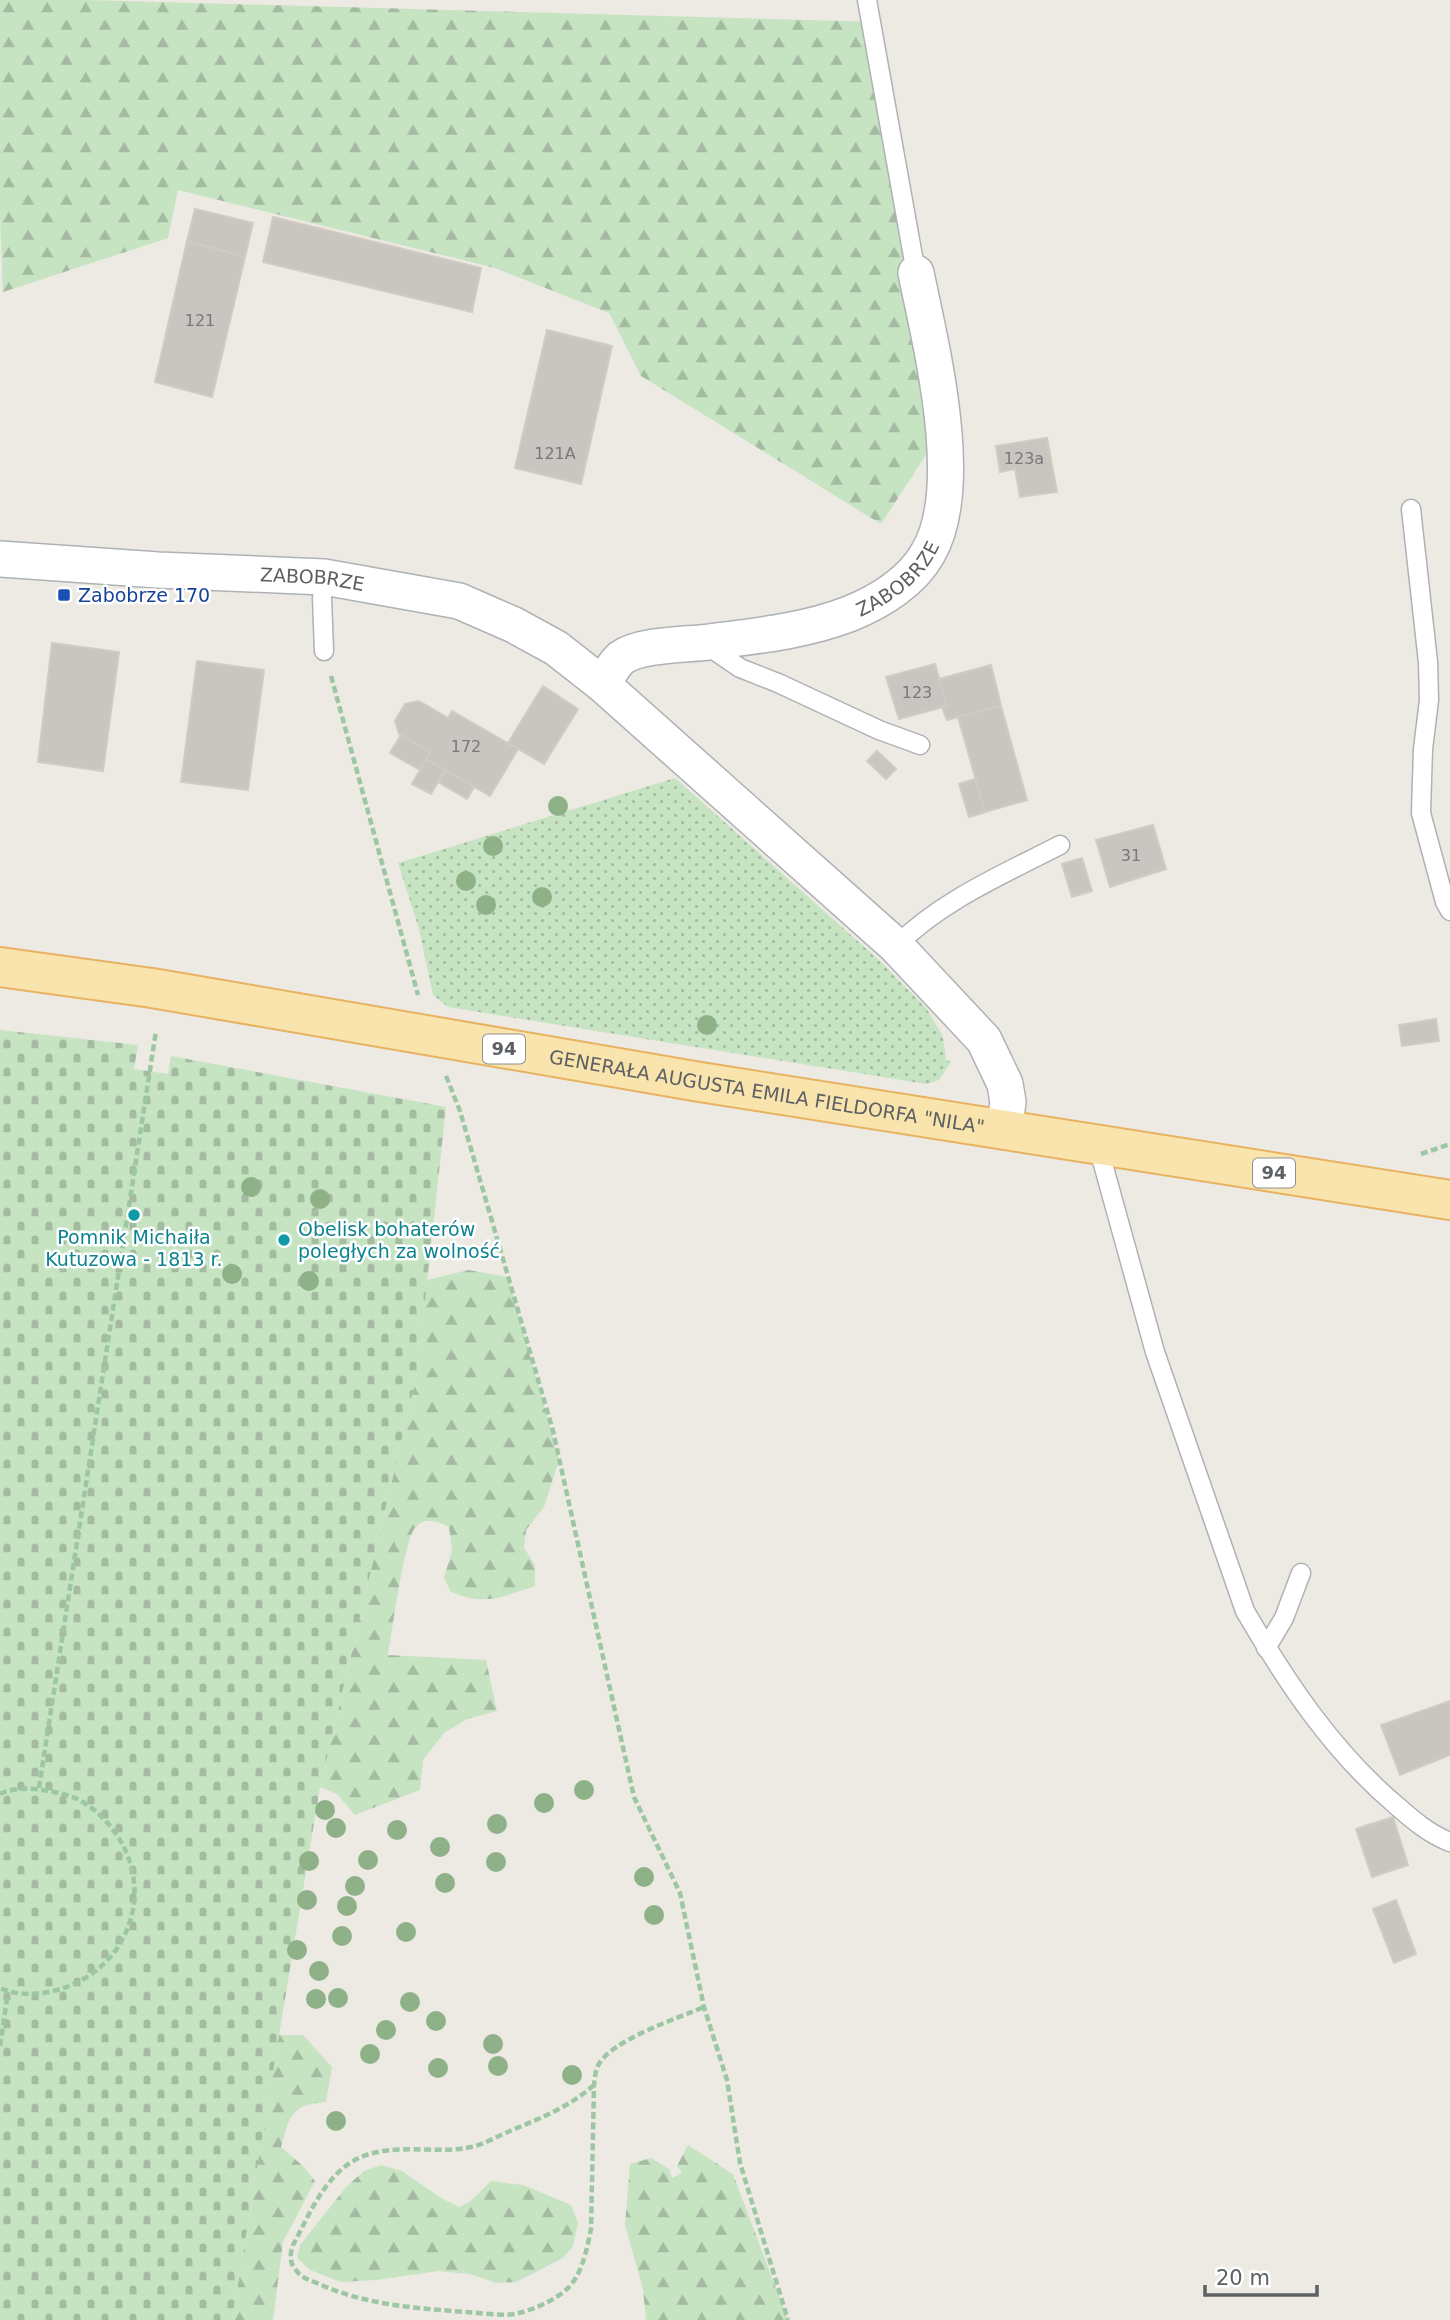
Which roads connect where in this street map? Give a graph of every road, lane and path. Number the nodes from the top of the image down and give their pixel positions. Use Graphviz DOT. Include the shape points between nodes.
graph roads {
  1 [pos="867,0"];
  2 [pos="916,273"];
  3 [pos="1411,509"];
  4 [pos="0,559"];
  5 [pos="324,578"];
  6 [pos="704,643"];
  7 [pos="324,651"];
  8 [pos="603,684"];
  9 [pos="920,745"];
  10 [pos="1060,845"];
  11 [pos="1450,911"];
  12 [pos="896,946"];
  13 [pos="0,967"];
  14 [pos="156,1031"];
  15 [pos="430,1036"];
  16 [pos="1004,1131"];
  17 [pos="1098,1146"];
  18 [pos="1450,1200"];
  19 [pos="1301,1573"];
  20 [pos="1266,1648"];
  21 [pos="39,1788"];
  22 [pos="0,1794"];
  23 [pos="1450,1842"];
  24 [pos="0,1989"];
  25 [pos="8,1992"];
  26 [pos="704,2007"];
  27 [pos="0,2046"];
  28 [pos="594,2085"];
  29 [pos="788,2320"];
  1 -- 2 [label="lane"];
  2 -- 6 [label="street, ZABOBRZE" via="941,410 946,492 940,526 928,554 910,576 850,613 763,636"];
  3 -- 11 [label="lane" via="1428,662 1421,813"];
  4 -- 5 [label="street, ZABOBRZE"];
  5 -- 7 [label="lane"];
  5 -- 8 [label="street, ZABOBRZE" via="459,601 556,648"];
  6 -- 8 [label="street, ZABOBRZE" via="649,648 621,658"];
  6 -- 9 [label="lane" via="740,668"];
  7 -- 15 [label="path"];
  8 -- 12 [label="street, ZABOBRZE"];
  10 -- 12 [label="lane" via="955,901"];
  12 -- 16 [label="street, ZABOBRZE" via="984,1040 1005,1084"];
  13 -- 15 [label="main road, GENERAŁA AUGUSTA EMILA FIELDORFA \"NILA\" / 94"];
  14 -- 21 [label="path"];
  15 -- 16 [label="main road, GENERAŁA AUGUSTA EMILA FIELDORFA \"NILA\" / 94"];
  15 -- 26 [label="path" via="460,1111 553,1432 634,1797 680,1894"];
  16 -- 17 [label="main road, GENERAŁA AUGUSTA EMILA FIELDORFA \"NILA\" / 94"];
  17 -- 18 [label="main road, GENERAŁA AUGUSTA EMILA FIELDORFA \"NILA\" / 94"];
  17 -- 20 [label="lane" via="1155,1352 1245,1611"];
  19 -- 20 [label="lane" via="1284,1618"];
  20 -- 23 [label="lane" via="1354,1766 1418,1825"];
  21 -- 22 [label="path"];
  21 -- 25 [label="path" via="72,1796 101,1814 122,1840 134,1873 134,1907 124,1939 104,1966 76,1985 43,1994"];
  24 -- 25 [label="path"];
  25 -- 27 [label="path"];
  26 -- 28 [label="path" via="616,2047 599,2064"];
  26 -- 29 [label="path" via="727,2080 740,2163"];
  28 -- 28 [label="path" via="591,2230 577,2273 553,2298 518,2314 400,2307 346,2296 296,2271 290,2255 293,2245 324,2189 354,2161 393,2149 484,2143 561,2109"];
}
